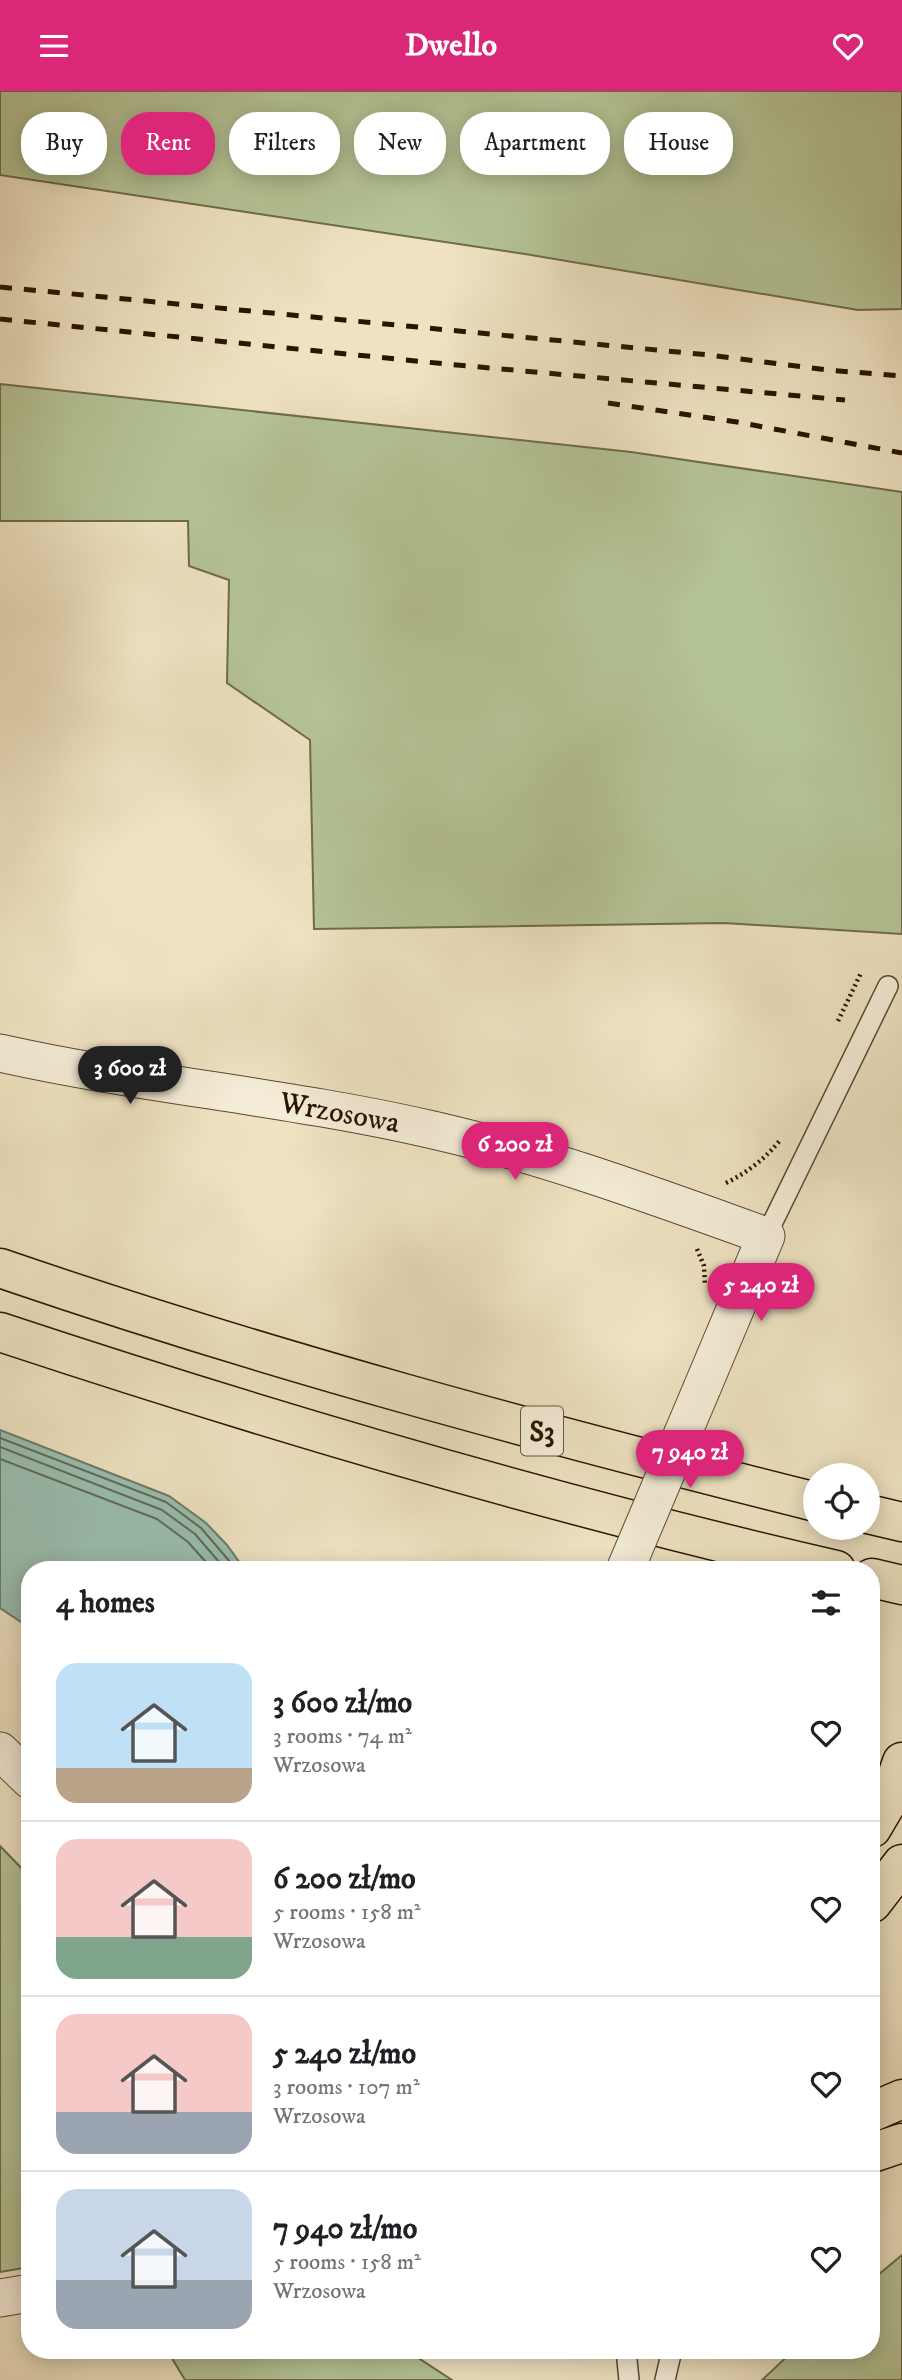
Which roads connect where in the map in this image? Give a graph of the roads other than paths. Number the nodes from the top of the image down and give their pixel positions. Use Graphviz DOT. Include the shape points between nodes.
graph roads {
  1 [pos="888,986"];
  2 [pos="0,1053"];
  3 [pos="766,1236"];
  4 [pos="0,1268"];
  5 [pos="0,1332"];
  6 [pos="803,1499"];
  7 [pos="880,1517"];
  8 [pos="902,1522"];
  9 [pos="629,1561"];
  10 [pos="801,1561"];
  11 [pos="880,1580"];
  12 [pos="902,1585"];
  13 [pos="0,1751"];
  14 [pos="902,1762"];
  15 [pos="21,1771"];
  16 [pos="880,1814"];
  17 [pos="902,1864"];
  18 [pos="880,1893"];
  19 [pos="902,2099"];
  20 [pos="880,2109"];
  21 [pos="902,2143"];
  22 [pos="880,2150"];
  23 [pos="21,2294"];
  24 [pos="0,2298"];
  25 [pos="627,2359"];
  26 [pos="670,2359"];
  27 [pos="629,2380"];
  28 [pos="665,2380"];
  1 -- 3 [label="lane"];
  2 -- 3 [label="street, Wrzosowa" via="433,1130 590,1174"];
  3 -- 9 [label="street, bridge"];
  4 -- 6 [label="highway, S3" via="271,1355 620,1453"];
  5 -- 10 [label="highway, S3" via="261,1415 499,1483"];
  7 -- 8 [label="highway"];
  11 -- 12 [label="highway"];
  13 -- 15 [label="street"];
  14 -- 16 [label="highway"];
  17 -- 18 [label="highway"];
  19 -- 20 [label="highway"];
  21 -- 22 [label="highway"];
  23 -- 24 [label="street"];
  25 -- 27 [label="lane"];
  26 -- 28 [label="lane"];
}
